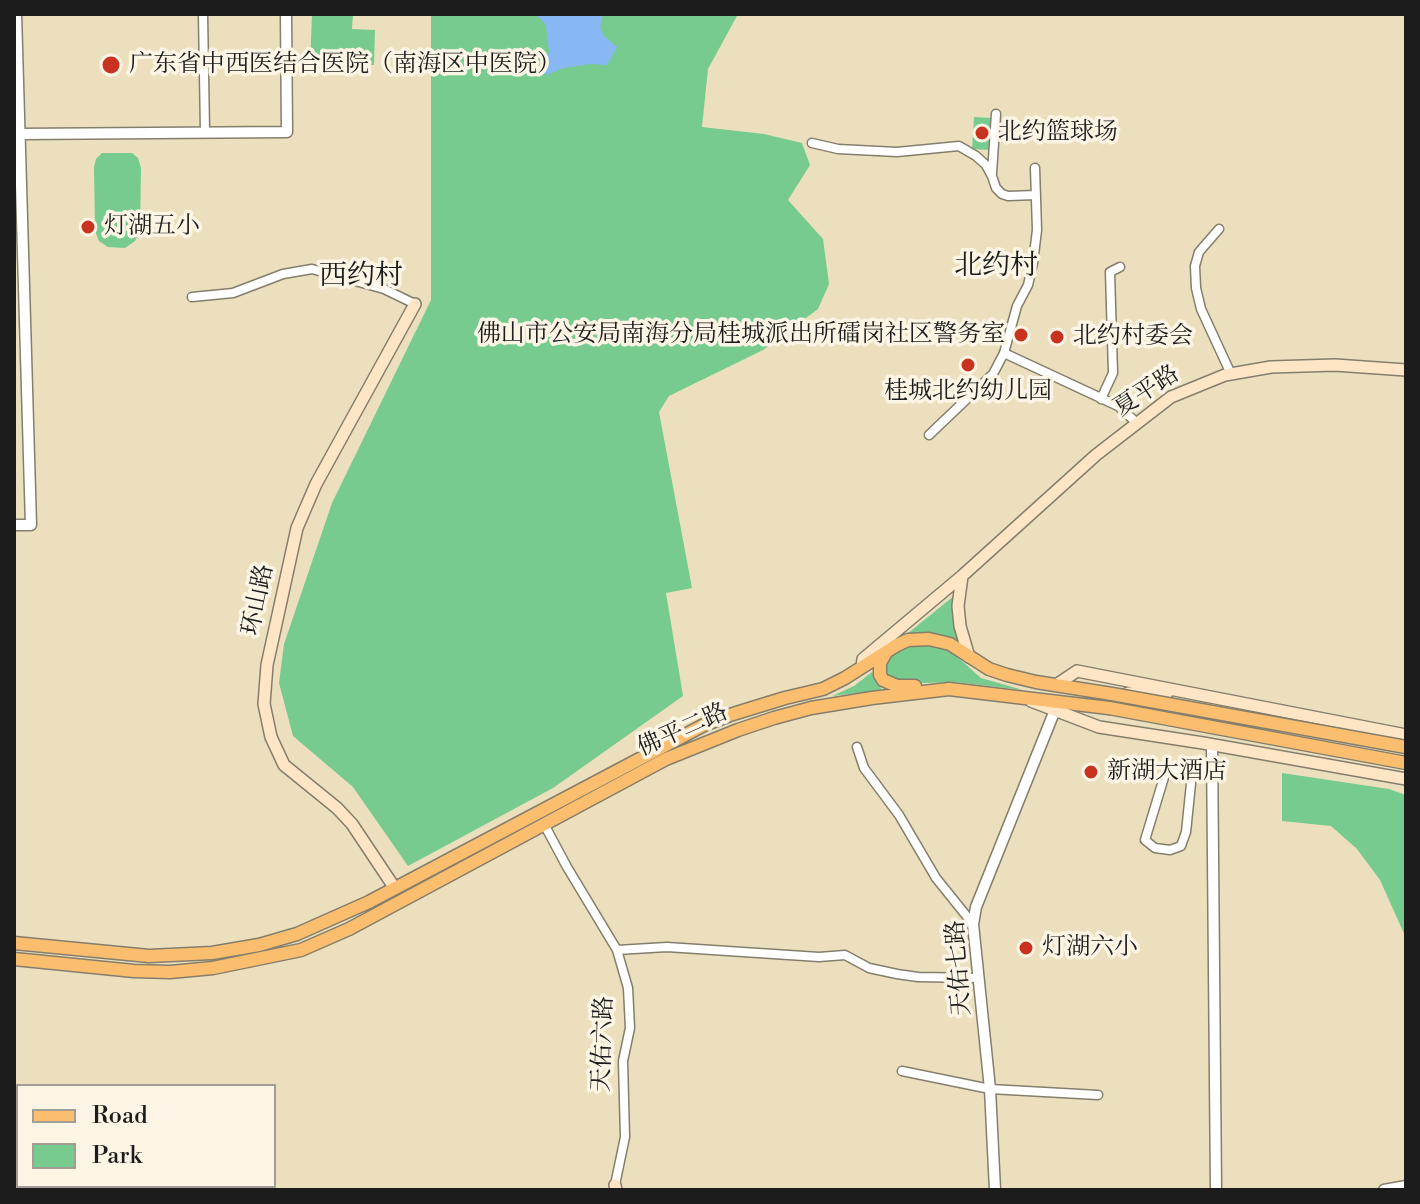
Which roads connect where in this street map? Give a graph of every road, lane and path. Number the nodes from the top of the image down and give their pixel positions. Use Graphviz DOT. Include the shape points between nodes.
graph roads {
  1 [pos="16,14"];
  2 [pos="203,14"];
  3 [pos="286,14"];
  4 [pos="996,114"];
  5 [pos="205,132"];
  6 [pos="20,134"];
  7 [pos="812,143"];
  8 [pos="1035,168"];
  9 [pos="992,176"];
  10 [pos="1036,195"];
  11 [pos="1219,229"];
  12 [pos="1120,267"];
  13 [pos="19,274"];
  14 [pos="192,297"];
  15 [pos="415,304"];
  16 [pos="1004,353"];
  17 [pos="1406,370"];
  18 [pos="1231,374"];
  19 [pos="1101,399"];
  20 [pos="1137,423"];
  21 [pos="929,435"];
  22 [pos="14,525"];
  23 [pos="962,576"];
  24 [pos="887,651"];
  25 [pos="969,657"];
  26 [pos="862,667"];
  27 [pos="1117,678"];
  28 [pos="1056,685"];
  29 [pos="949,689"];
  30 [pos="1093,690"];
  31 [pos="1188,692"];
  32 [pos="1112,694"];
  33 [pos="1023,698"];
  34 [pos="1055,710"];
  35 [pos="1367,727"];
  36 [pos="1404,734"];
  37 [pos="1212,745"];
  38 [pos="857,747"];
  39 [pos="1406,747"];
  40 [pos="1406,763"];
  41 [pos="1357,771"];
  42 [pos="1192,774"];
  43 [pos="1213,775"];
  44 [pos="1406,781"];
  45 [pos="544,824"];
  46 [pos="394,887"];
  47 [pos="973,924"];
  48 [pos="14,943"];
  49 [pos="617,950"];
  50 [pos="14,959"];
  51 [pos="979,978"];
  52 [pos="902,1071"];
  53 [pos="990,1089"];
  54 [pos="1098,1095"];
  55 [pos="1406,1186"];
  56 [pos="616,1188"];
  57 [pos="995,1190"];
  58 [pos="1216,1190"];
  59 [pos="1384,1190"];
  1 -- 6 [label="street"];
  2 -- 5 [label="street"];
  3 -- 5 [label="street" via="287,132"];
  4 -- 9 [label="street"];
  5 -- 6 [label="street"];
  6 -- 13 [label="street"];
  7 -- 9 [label="street" via="897,152 959,146 986,165"];
  8 -- 10 [label="street"];
  9 -- 10 [label="street" via="1002,194"];
  10 -- 16 [label="street" via="1033,263"];
  11 -- 18 [label="street" via="1199,252 1196,288"];
  12 -- 19 [label="street" via="1110,272 1113,373"];
  13 -- 22 [label="street" via="31,525"];
  14 -- 15 [label="street" via="233,293 312,269 384,289"];
  15 -- 46 [label="main road, 环山路" via="297,528 267,665 264,704 284,765 352,824"];
  16 -- 19 [label="street"];
  16 -- 21 [label="street" via="993,374"];
  17 -- 18 [label="main road, 夏平路" via="1335,365"];
  18 -- 20 [label="main road, 夏平路" via="1171,397"];
  19 -- 20 [label="street"];
  20 -- 23 [label="main road, 夏平路"];
  23 -- 25 [label="main road" via="958,606"];
  23 -- 26 [label="main road, 夏平路" via="863,659"];
  24 -- 25 [label="main road, 佛平二路" via="908,640 929,639 950,644"];
  24 -- 26 [label="main road, 佛平二路"];
  24 -- 29 [label="main road" via="880,675 888,684"];
  25 -- 28 [label="main road" via="1007,675"];
  26 -- 46 [label="main road, 佛平二路" via="823,689 704,725"];
  27 -- 28 [label="main road" via="1077,671"];
  27 -- 30 [label="main road"];
  27 -- 31 [label="main road"];
  28 -- 30 [label="main road"];
  29 -- 33 [label="main road, 佛平二路"];
  29 -- 45 [label="main road, 佛平二路" via="774,718 666,759"];
  30 -- 32 [label="main road"];
  31 -- 32 [label="main road"];
  31 -- 35 [label="main road"];
  32 -- 39 [label="main road, bridge"];
  33 -- 34 [label="main road"];
  33 -- 40 [label="main road, 佛平二路, bridge" via="1109,708"];
  34 -- 37 [label="main road" via="1099,727"];
  34 -- 47 [label="street, 天佑七路"];
  35 -- 36 [label="main road"];
  35 -- 41 [label="main road" via="1389,738 1391,753 1379,768"];
  37 -- 41 [label="main road"];
  37 -- 43 [label="street"];
  38 -- 47 [label="street" via="864,768 936,878"];
  41 -- 44 [label="main road"];
  42 -- 42 [label="street" via="1165,774 1145,840 1155,848 1181,846"];
  42 -- 43 [label="street"];
  43 -- 58 [label="street"];
  45 -- 49 [label="street, 天佑六路"];
  45 -- 50 [label="main road, 佛平二路" via="301,950 170,972"];
  46 -- 48 [label="main road, 佛平二路" via="297,934 212,953 149,956"];
  47 -- 51 [label="street, 天佑七路"];
  49 -- 51 [label="street" via="667,947 845,955 897,974"];
  49 -- 56 [label="street, 天佑六路" via="628,988 630,1028 623,1061 625,1137"];
  51 -- 53 [label="street, 天佑七路"];
  52 -- 53 [label="street"];
  53 -- 54 [label="street"];
  53 -- 57 [label="street, 天佑七路"];
  55 -- 59 [label="street"];
}
